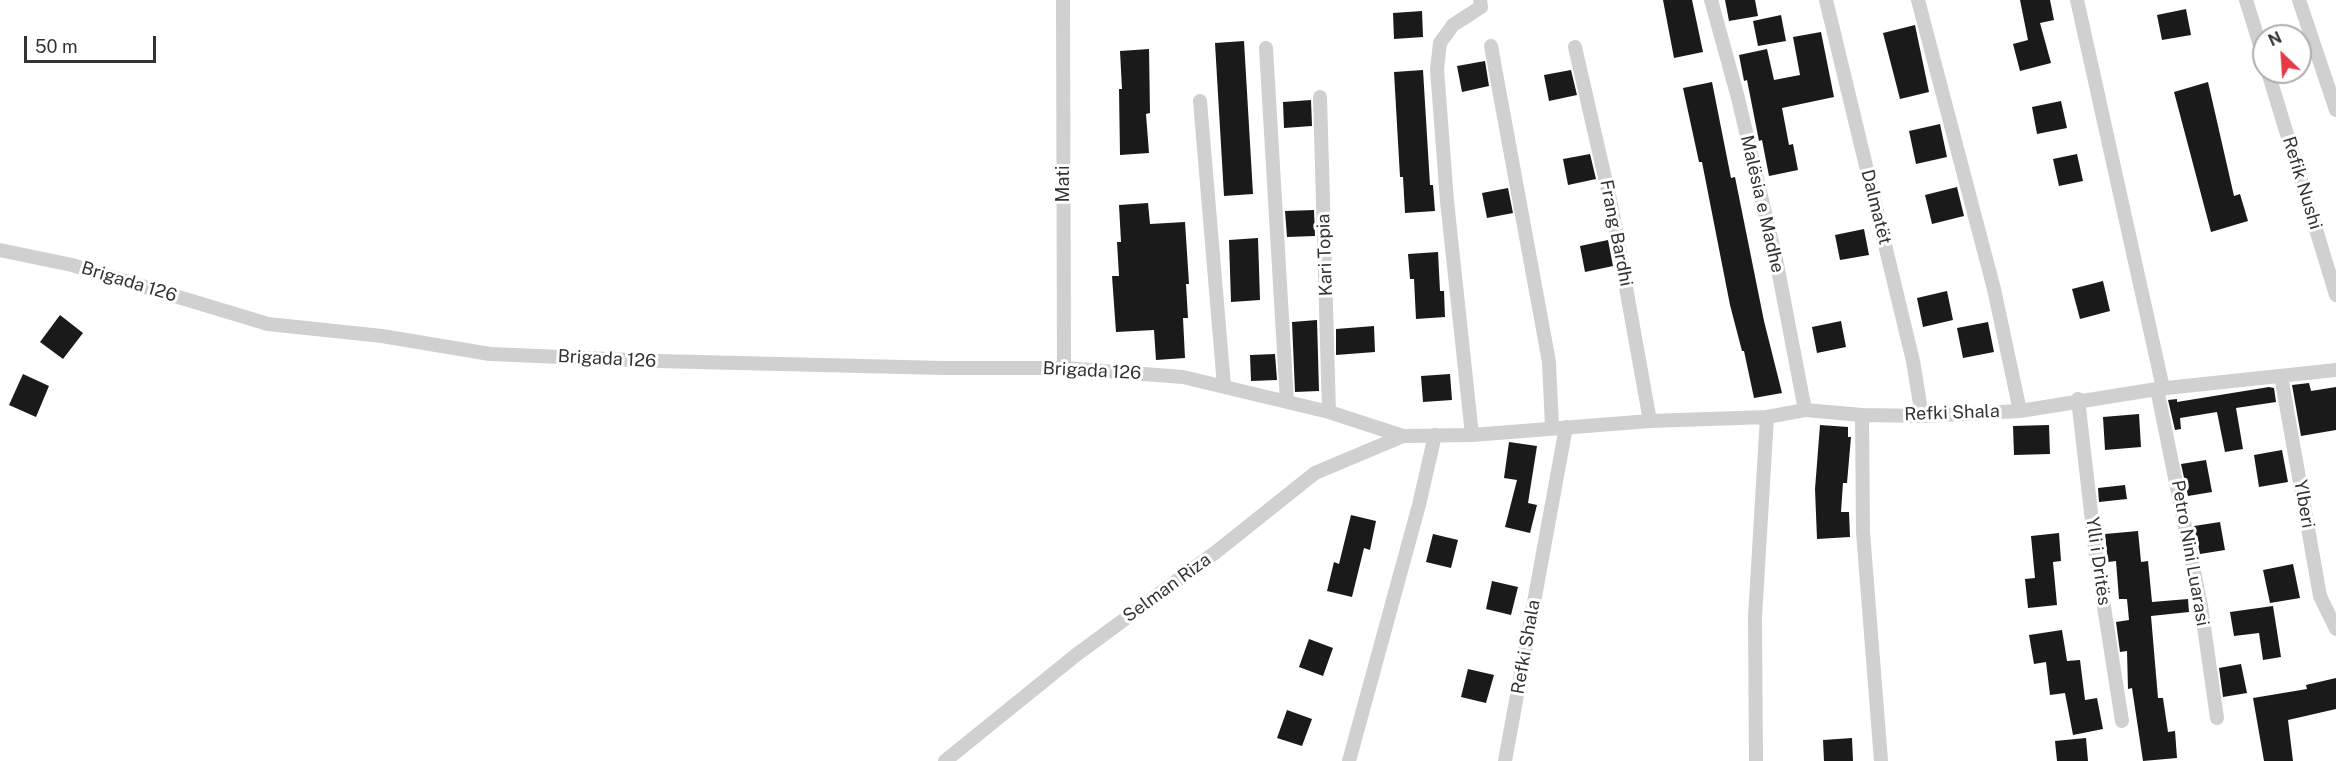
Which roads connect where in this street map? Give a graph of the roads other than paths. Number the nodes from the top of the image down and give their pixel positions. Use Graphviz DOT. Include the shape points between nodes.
graph roads {
  1 [pos="1063,0"];
  2 [pos="1480,0"];
  3 [pos="1711,0"];
  4 [pos="1826,0"];
  5 [pos="1918,0"];
  6 [pos="2077,0"];
  7 [pos="2246,0"];
  8 [pos="2299,0"];
  9 [pos="2253,24"];
  10 [pos="1491,46"];
  11 [pos="1575,47"];
  12 [pos="1266,48"];
  13 [pos="2272,84"];
  14 [pos="1320,97"];
  15 [pos="1200,101"];
  16 [pos="2336,110"];
  17 [pos="0,250"];
  18 [pos="2336,295"];
  19 [pos="1064,368"];
  20 [pos="2336,370"];
  21 [pos="2281,376"];
  22 [pos="1224,386"];
  23 [pos="2160,389"];
  24 [pos="2078,399"];
  25 [pos="1287,402"];
  26 [pos="1805,410"];
  27 [pos="2020,411"];
  28 [pos="1329,412"];
  29 [pos="1862,415"];
  30 [pos="1922,416"];
  31 [pos="1767,417"];
  32 [pos="1650,421"];
  33 [pos="1559,427"];
  34 [pos="1435,435"];
  35 [pos="1472,435"];
  36 [pos="1402,436"];
  37 [pos="2336,629"];
  38 [pos="2217,718"];
  39 [pos="2122,721"];
  40 [pos="945,761"];
  41 [pos="1349,761"];
  42 [pos="1505,761"];
  43 [pos="1756,761"];
  44 [pos="1881,761"];
  1 -- 19 [label="street, Mati"];
  2 -- 35 [label="street" via="1481,7 1453,25 1440,43 1437,69"];
  3 -- 26 [label="street, Malësia e Madhe" via="1776,259"];
  4 -- 30 [label="street, Dalmatët" via="1913,361"];
  5 -- 27 [label="street" via="1994,288"];
  6 -- 23 [label="street, Petro Nini Luarasi"];
  7 -- 9 [label="street"];
  8 -- 16 [label="street"];
  10 -- 33 [label="street"];
  11 -- 32 [label="street, Frang Bardhi" via="1611,204"];
  12 -- 25 [label="street"];
  13 -- 18 [label="street, Refik Nushi"];
  14 -- 28 [label="street, Kari Topia"];
  15 -- 22 [label="street"];
  17 -- 19 [label="street, Brigada 126" via="72,265 268,324 382,336 490,354 944,369"];
  19 -- 22 [label="street, Brigada 126" via="1183,377"];
  20 -- 21 [label="street, Refki Shala"];
  21 -- 23 [label="street, Refki Shala"];
  21 -- 37 [label="street, Ylberi" via="2320,596"];
  22 -- 25 [label="street, Brigada 126"];
  23 -- 24 [label="street, Refki Shala"];
  23 -- 38 [label="street, Petro Nini Luarasi" via="2201,606"];
  24 -- 27 [label="street, Refki Shala"];
  24 -- 39 [label="street, Ylli i Dritës"];
  25 -- 28 [label="street, Brigada 126"];
  26 -- 29 [label="street, Refki Shala"];
  26 -- 31 [label="street, Refki Shala"];
  27 -- 30 [label="street, Refki Shala"];
  28 -- 36 [label="street, Brigada 126"];
  29 -- 30 [label="street, Refki Shala"];
  29 -- 44 [label="street" via="1863,532"];
  31 -- 32 [label="street, Refki Shala"];
  31 -- 43 [label="street" via="1755,617"];
  32 -- 33 [label="street, Refki Shala"];
  33 -- 35 [label="street, Refki Shala"];
  33 -- 42 [label="street, Refki Shala"];
  34 -- 35 [label="street, Refki Shala"];
  34 -- 36 [label="street, Refki Shala"];
  34 -- 41 [label="street"];
  36 -- 40 [label="street, Selman Riza" via="1315,473 1076,655"];
}
